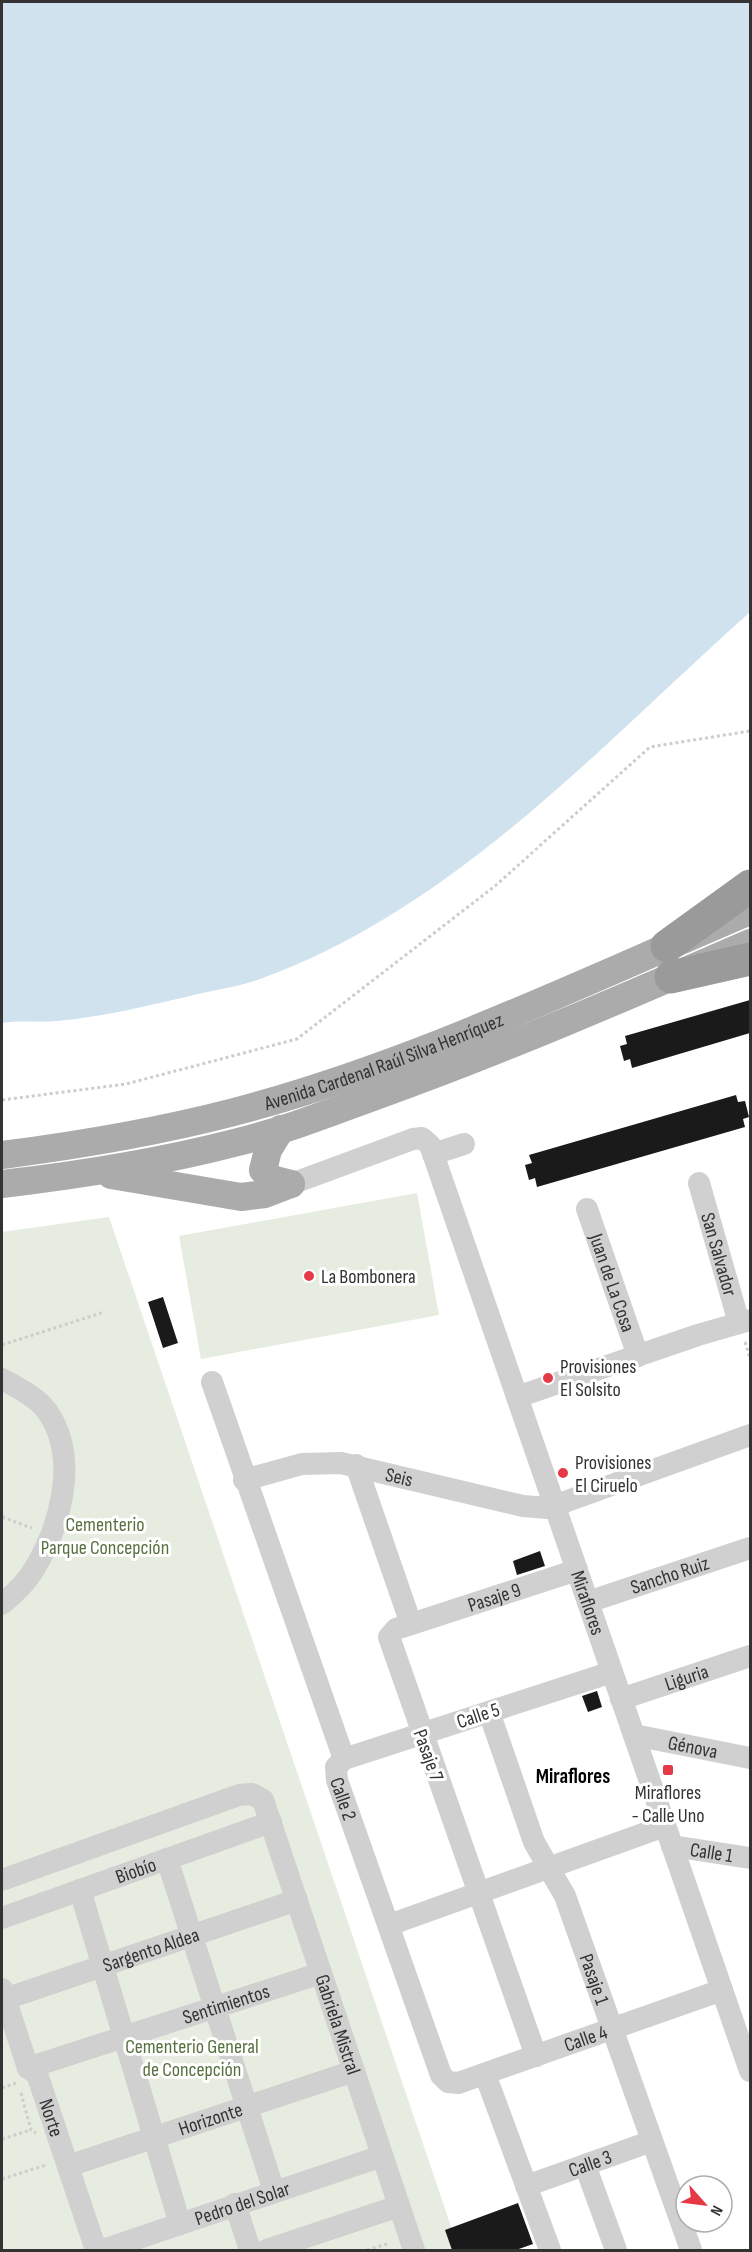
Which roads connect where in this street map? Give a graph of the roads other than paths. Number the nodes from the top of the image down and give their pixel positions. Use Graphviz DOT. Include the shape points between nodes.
graph roads {
  1 [pos="750,886"];
  2 [pos="750,911"];
  3 [pos="750,943"];
  4 [pos="750,959"];
  5 [pos="669,962"];
  6 [pos="281,1129"];
  7 [pos="464,1144"];
  8 [pos="428,1146"];
  9 [pos="2,1155"];
  10 [pos="88,1171"];
  11 [pos="699,1183"];
  12 [pos="2,1184"];
  13 [pos="291,1184"];
  14 [pos="587,1209"];
  15 [pos="745,1322"];
  16 [pos="638,1356"];
  17 [pos="2,1379"];
  18 [pos="212,1382"];
  19 [pos="517,1397"];
  20 [pos="750,1436"];
  21 [pos="356,1465"];
  22 [pos="244,1480"];
  23 [pos="555,1507"];
  24 [pos="750,1548"];
  25 [pos="577,1570"];
  26 [pos="588,1602"];
  27 [pos="2,1604"];
  28 [pos="411,1624"];
  29 [pos="750,1656"];
  30 [pos="612,1672"];
  31 [pos="621,1699"];
  32 [pos="489,1712"];
  33 [pos="421,1734"];
  34 [pos="634,1735"];
  35 [pos="750,1758"];
  36 [pos="344,1759"];
  37 [pos="263,1800"];
  38 [pos="271,1822"];
  39 [pos="669,1836"];
  40 [pos="750,1858"];
  41 [pos="167,1859"];
  42 [pos="549,1869"];
  43 [pos="2,1880"];
  44 [pos="80,1890"];
  45 [pos="478,1893"];
  46 [pos="297,1900"];
  47 [pos="2,1918"];
  48 [pos="389,1925"];
  49 [pos="192,1937"];
  50 [pos="102,1967"];
  51 [pos="321,1972"];
  52 [pos="722,1990"];
  53 [pos="3,1994"];
  54 [pos="215,2006"];
  55 [pos="613,2029"];
  56 [pos="123,2037"];
  57 [pos="536,2056"];
  58 [pos="28,2068"];
  59 [pos="354,2071"];
  60 [pos="750,2071"];
  61 [pos="485,2073"];
  62 [pos="448,2082"];
  63 [pos="248,2107"];
  64 [pos="155,2137"];
  65 [pos="652,2141"];
  66 [pos="382,2156"];
  67 [pos="67,2162"];
  68 [pos="585,2165"];
  69 [pos="526,2186"];
  70 [pos="274,2191"];
  71 [pos="235,2205"];
  72 [pos="399,2206"];
  73 [pos="180,2224"];
  74 [pos="411,2243"];
  75 [pos="96,2250"];
  76 [pos="103,2250"];
  77 [pos="250,2250"];
  78 [pos="267,2250"];
  79 [pos="550,2250"];
  80 [pos="616,2250"];
  81 [pos="691,2250"];
  1 -- 5 [label="highway"];
  2 -- 5 [label="main road, Avenida Cardenal Raúl Silva Henríquez"];
  3 -- 5 [label="main road, Avenida Cardenal Raúl Silva Henríquez"];
  4 -- 5 [label="highway"];
  5 -- 6 [label="main road, Avenida Cardenal Raúl Silva Henríquez" via="468,1062"];
  5 -- 9 [label="main road, Avenida Cardenal Raúl Silva Henríquez" via="297,1093 152,1131"];
  6 -- 10 [label="main road, Avenida Cardenal Raúl Silva Henríquez" via="239,1142"];
  6 -- 13 [label="main road" via="268,1150 263,1170 272,1179"];
  7 -- 8 [label="street"];
  8 -- 13 [label="street" via="413,1138"];
  8 -- 19 [label="street, Miraflores"];
  10 -- 12 [label="main road, Avenida Cardenal Raúl Silva Henríquez"];
  10 -- 13 [label="main road" via="241,1197 265,1194"];
  11 -- 15 [label="street, San Salvador"];
  14 -- 16 [label="street, Juan de La Cosa"];
  15 -- 16 [label="street"];
  16 -- 19 [label="street"];
  17 -- 27 [label="street" via="28,1394 49,1413 64,1458 60,1505 50,1535 33,1573"];
  18 -- 22 [label="street, Calle 2"];
  19 -- 23 [label="street, Miraflores"];
  20 -- 23 [label="street"];
  21 -- 22 [label="street, Seis" via="309,1463"];
  21 -- 23 [label="street, Seis" via="523,1506"];
  21 -- 28 [label="street"];
  22 -- 36 [label="street, Calle 2"];
  23 -- 25 [label="street, Miraflores"];
  24 -- 26 [label="street, Sancho Ruiz"];
  25 -- 26 [label="street, Miraflores"];
  25 -- 28 [label="street, Pasaje 9"];
  26 -- 30 [label="street, Miraflores"];
  28 -- 33 [label="street, Pasaje 7" via="393,1630 389,1641"];
  29 -- 31 [label="street, Liguria"];
  30 -- 31 [label="street, Miraflores"];
  30 -- 32 [label="street, Calle 5"];
  31 -- 34 [label="street, Miraflores"];
  32 -- 33 [label="street, Calle 5"];
  32 -- 42 [label="street, Pasaje 1" via="534,1842"];
  33 -- 36 [label="street, Calle 5"];
  33 -- 45 [label="street, Pasaje 7"];
  34 -- 35 [label="street, Génova"];
  34 -- 39 [label="street, Miraflores"];
  36 -- 48 [label="street, Calle 2" via="336,1767 336,1776"];
  37 -- 38 [label="street, Gabriela Mistral"];
  37 -- 43 [label="street, Biobío" via="252,1794 239,1795"];
  38 -- 41 [label="street, Biobío"];
  38 -- 46 [label="street, Gabriela Mistral"];
  39 -- 40 [label="street, Calle 1"];
  39 -- 42 [label="street"];
  39 -- 52 [label="street, Miraflores"];
  41 -- 44 [label="street, Biobío"];
  41 -- 49 [label="street"];
  42 -- 45 [label="street"];
  42 -- 55 [label="street, Pasaje 1" via="565,1896"];
  44 -- 47 [label="street, Biobío"];
  44 -- 50 [label="street"];
  45 -- 48 [label="street"];
  45 -- 57 [label="street, Pasaje 7"];
  46 -- 49 [label="street, Sargento Aldea"];
  46 -- 51 [label="street, Gabriela Mistral"];
  48 -- 62 [label="street, Calle 2" via="441,2075"];
  49 -- 50 [label="street, Sargento Aldea"];
  49 -- 54 [label="street"];
  50 -- 53 [label="street, Sargento Aldea"];
  50 -- 56 [label="street"];
  51 -- 54 [label="street, Sentimientos"];
  51 -- 59 [label="street, Gabriela Mistral"];
  52 -- 55 [label="street, Calle 4"];
  52 -- 60 [label="street, Miraflores"];
  53 -- 58 [label="street, Norte"];
  54 -- 56 [label="street, Sentimientos"];
  54 -- 63 [label="street"];
  55 -- 57 [label="street, Calle 4"];
  55 -- 65 [label="street, Pasaje 1"];
  56 -- 58 [label="street, Sentimientos"];
  56 -- 64 [label="street"];
  57 -- 61 [label="street, Calle 4"];
  58 -- 67 [label="street, Norte" via="37,2074"];
  59 -- 63 [label="street, Horizonte"];
  59 -- 66 [label="street, Gabriela Mistral"];
  61 -- 62 [label="street, Calle 4" via="458,2083"];
  61 -- 69 [label="street"];
  63 -- 64 [label="street, Horizonte"];
  63 -- 70 [label="street"];
  64 -- 67 [label="street, Horizonte"];
  64 -- 73 [label="street"];
  65 -- 68 [label="street, Calle 3"];
  65 -- 81 [label="street, Pasaje 1"];
  66 -- 70 [label="street, Pedro del Solar"];
  66 -- 72 [label="street, Gabriela Mistral"];
  67 -- 75 [label="street, Norte"];
  68 -- 69 [label="street, Calle 3"];
  68 -- 80 [label="street"];
  69 -- 79 [label="street"];
  70 -- 71 [label="street, Pedro del Solar"];
  71 -- 73 [label="street, Pedro del Solar"];
  71 -- 77 [label="street"];
  72 -- 74 [label="street, Gabriela Mistral"];
  72 -- 78 [label="street"];
  73 -- 76 [label="street, Pedro del Solar"];
}
